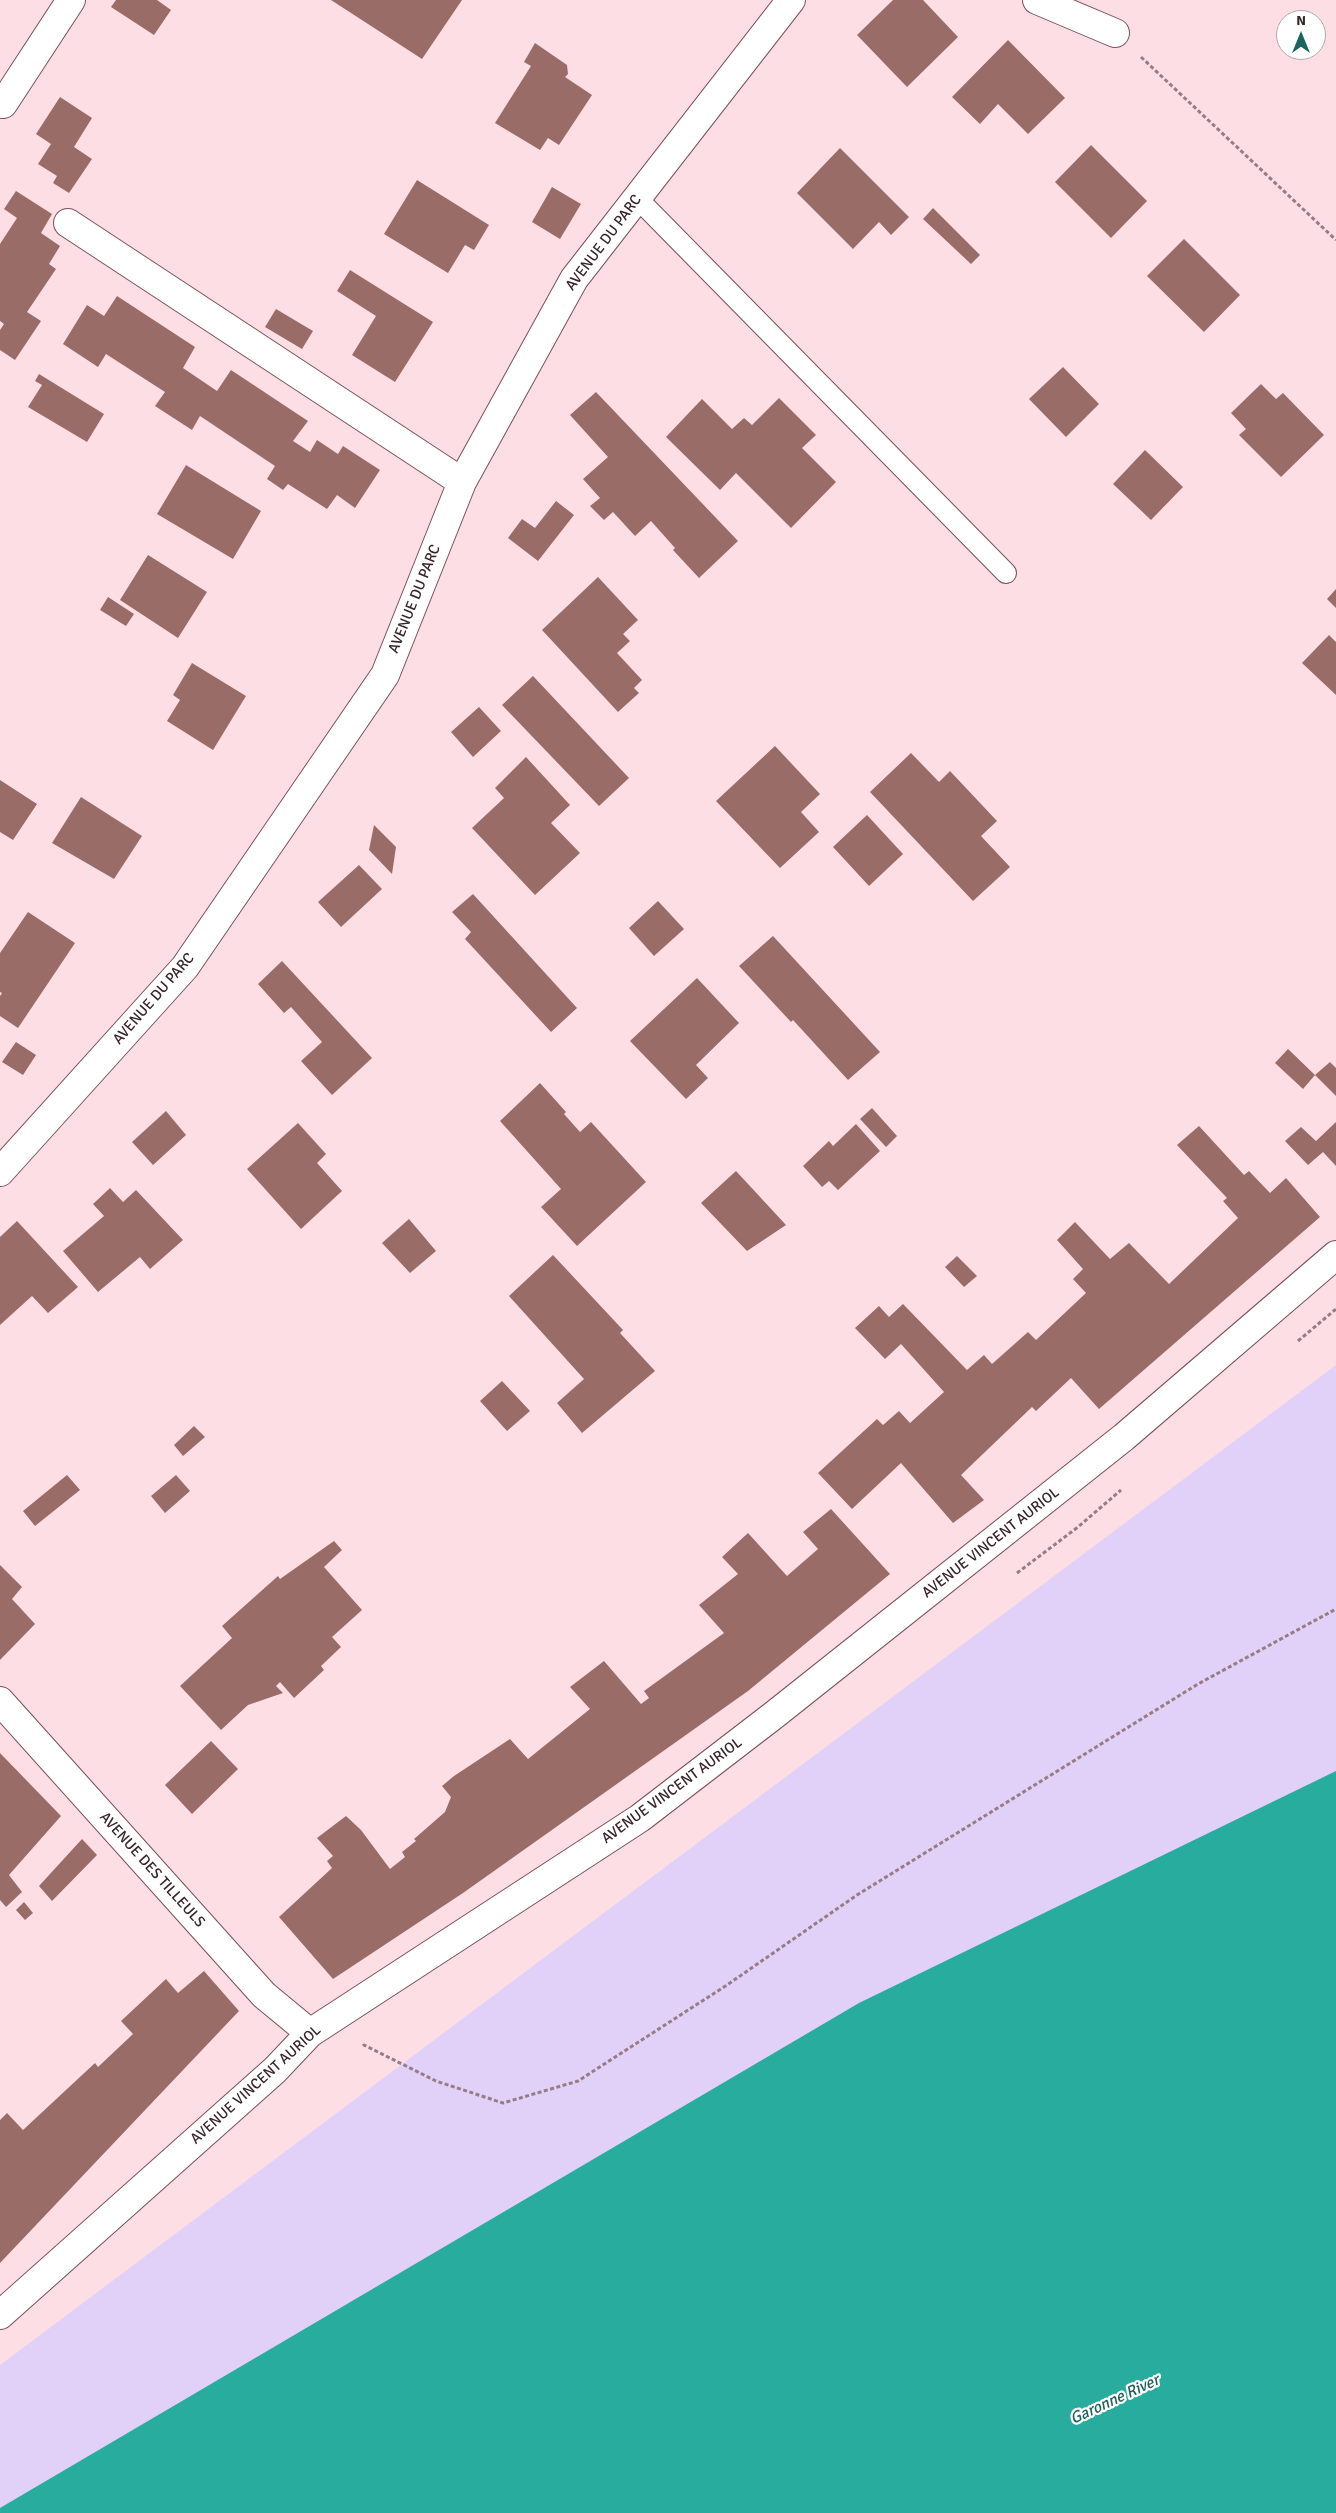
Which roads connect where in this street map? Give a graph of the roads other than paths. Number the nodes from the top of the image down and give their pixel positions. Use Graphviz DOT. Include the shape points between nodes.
graph roads {
  1 [pos="70,0"];
  2 [pos="792,0"];
  3 [pos="1038,0"];
  4 [pos="1115,33"];
  5 [pos="0,102"];
  6 [pos="637,198"];
  7 [pos="68,223"];
  8 [pos="462,482"];
  9 [pos="1006,573"];
  10 [pos="0,1172"];
  11 [pos="1336,1255"];
  12 [pos="0,1701"];
  13 [pos="310,2033"];
  14 [pos="0,2314"];
  1 -- 5 [label="street" via="3,104"];
  2 -- 6 [label="street, AVENUE DU PARC"];
  3 -- 4 [label="street"];
  6 -- 8 [label="street, AVENUE DU PARC" via="574,279"];
  6 -- 9 [label="lane"];
  7 -- 8 [label="street"];
  8 -- 10 [label="street, AVENUE DU PARC" via="385,675 185,967"];
  11 -- 13 [label="street, AVENUE VINCENT AURIOL" via="1124,1437 640,1818"];
  12 -- 13 [label="street, AVENUE DES TILLEULS" via="264,1995"];
  13 -- 14 [label="street, AVENUE VINCENT AURIOL" via="275,2070"];
}
